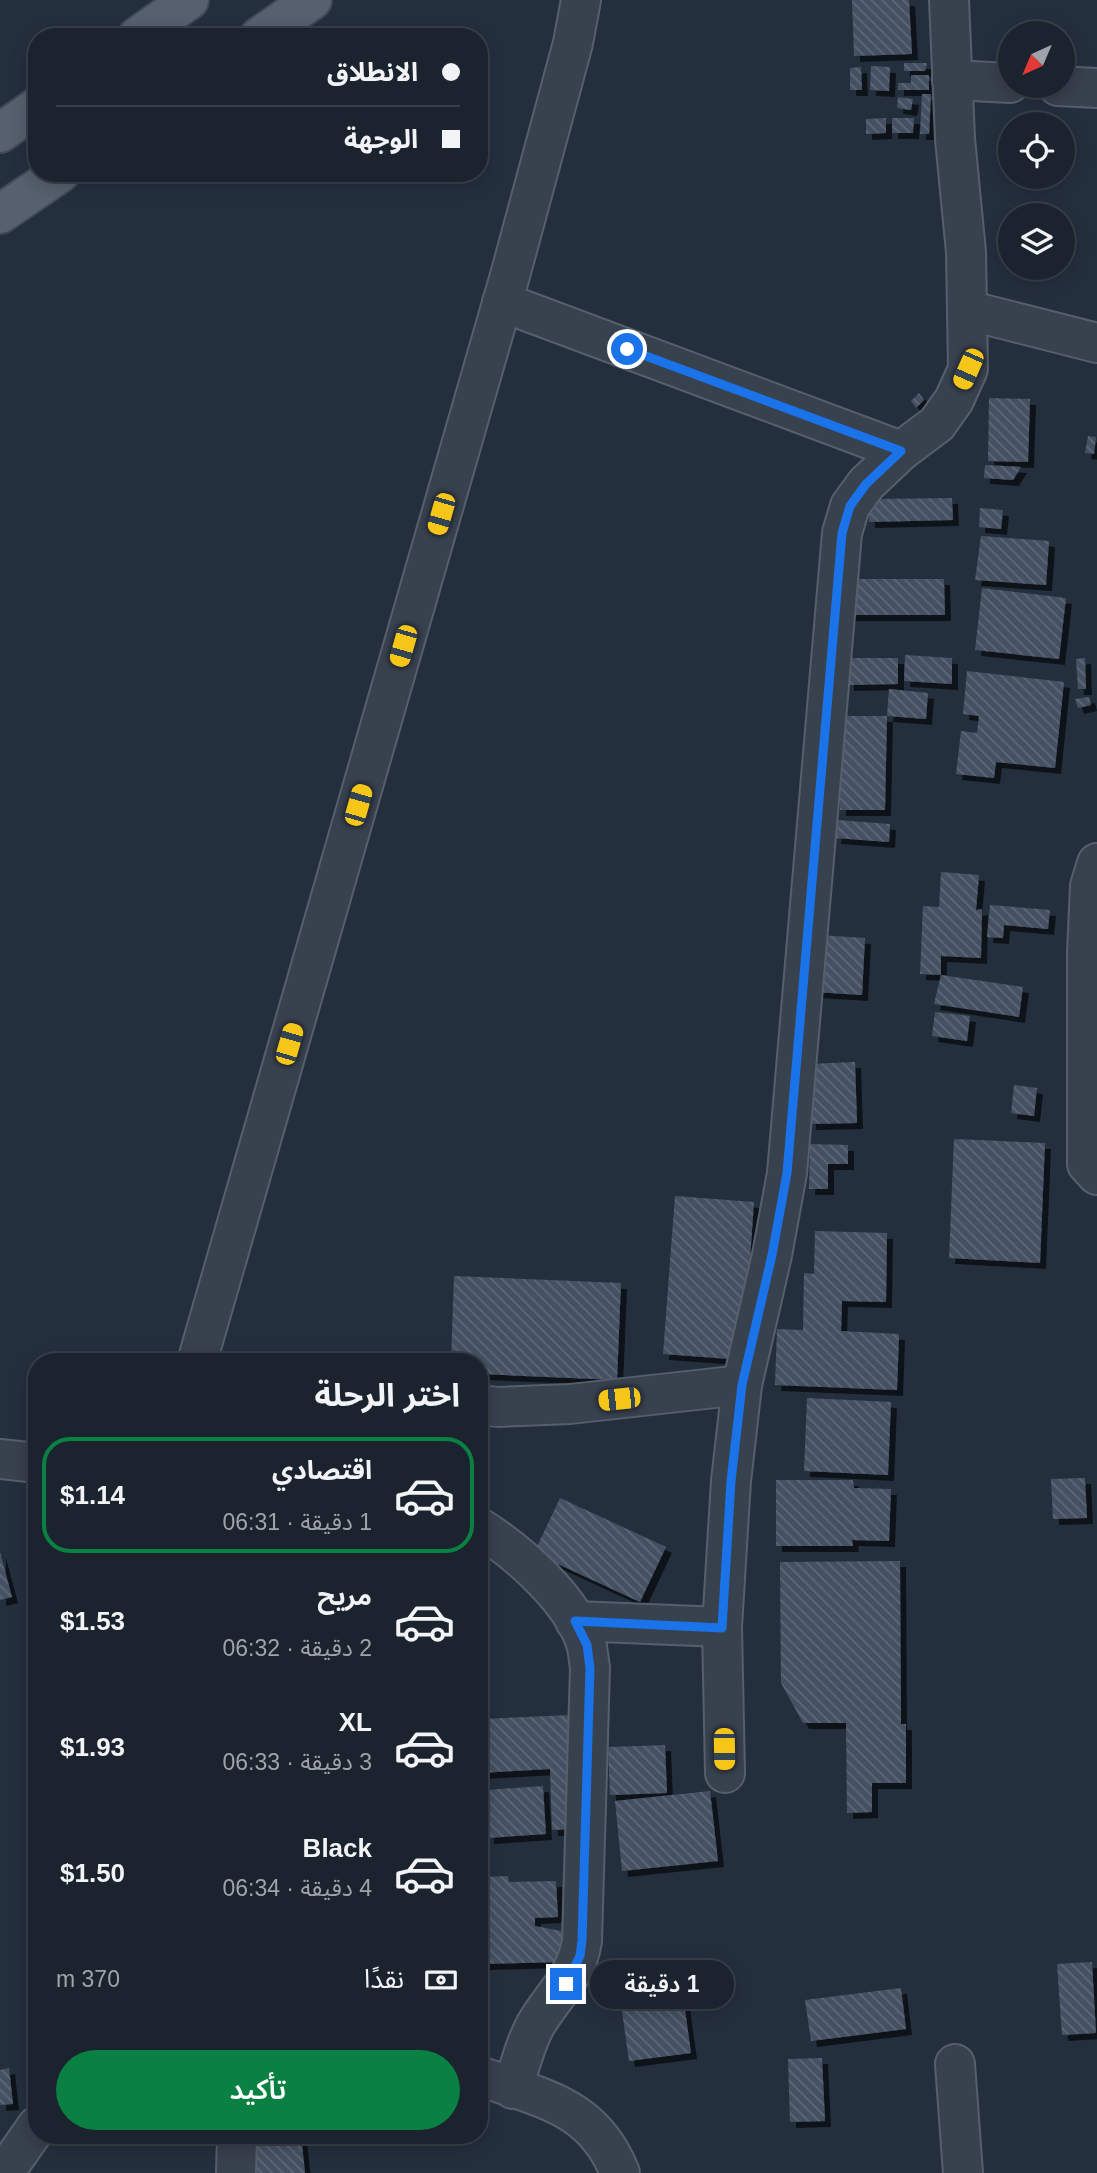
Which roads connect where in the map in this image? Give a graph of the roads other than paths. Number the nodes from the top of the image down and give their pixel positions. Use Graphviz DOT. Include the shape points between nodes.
graph roads {
  1 [pos="189,0"];
  2 [pos="312,0"];
  3 [pos="581,0"];
  4 [pos="949,0"];
  5 [pos="149,28"];
  6 [pos="271,28"];
  7 [pos="952,80"];
  8 [pos="998,82"];
  9 [pos="1075,87"];
  10 [pos="1097,88"];
  11 [pos="28,113"];
  12 [pos="0,133"];
  13 [pos="47,182"];
  14 [pos="0,214"];
  15 [pos="502,302"];
  16 [pos="967,310"];
  17 [pos="1097,343"];
  18 [pos="901,451"];
  19 [pos="1097,863"];
  20 [pos="1092,956"];
  21 [pos="1097,1175"];
  22 [pos="200,1353"];
  23 [pos="742,1385"];
  24 [pos="488,1406"];
  25 [pos="0,1459"];
  26 [pos="28,1462"];
  27 [pos="488,1534"];
  28 [pos="575,1621"];
  29 [pos="722,1628"];
  30 [pos="725,1773"];
  31 [pos="955,2064"];
  32 [pos="496,2082"];
  33 [pos="28,2139"];
  34 [pos="237,2144"];
  35 [pos="4,2173"];
  36 [pos="236,2173"];
  37 [pos="620,2173"];
  38 [pos="963,2173"];
  1 -- 5 [label="main road"];
  2 -- 6 [label="main road"];
  3 -- 15 [label="street"];
  4 -- 7 [label="street"];
  7 -- 8 [label="street"];
  7 -- 16 [label="street"];
  9 -- 10 [label="street"];
  11 -- 12 [label="main road"];
  13 -- 14 [label="main road"];
  15 -- 18 [label="street"];
  15 -- 22 [label="street"];
  16 -- 17 [label="street"];
  16 -- 18 [label="street" via="968,369 954,400 937,424"];
  18 -- 23 [label="street" via="850,506 842,533 787,1173"];
  19 -- 20 [label="street" via="1090,886"];
  20 -- 21 [label="street" via="1087,1164"];
  23 -- 24 [label="street" via="570,1404"];
  23 -- 29 [label="street"];
  25 -- 26 [label="street"];
  27 -- 28 [label="street" via="529,1567"];
  28 -- 29 [label="street"];
  28 -- 32 [label="street" via="587,1645 590,1668 582,1941 574,1970"];
  29 -- 30 [label="street"];
  31 -- 38 [label="street"];
  32 -- 37 [label="street" via="578,2115 601,2137"];
  33 -- 35 [label="street"];
  34 -- 36 [label="street"];
}
